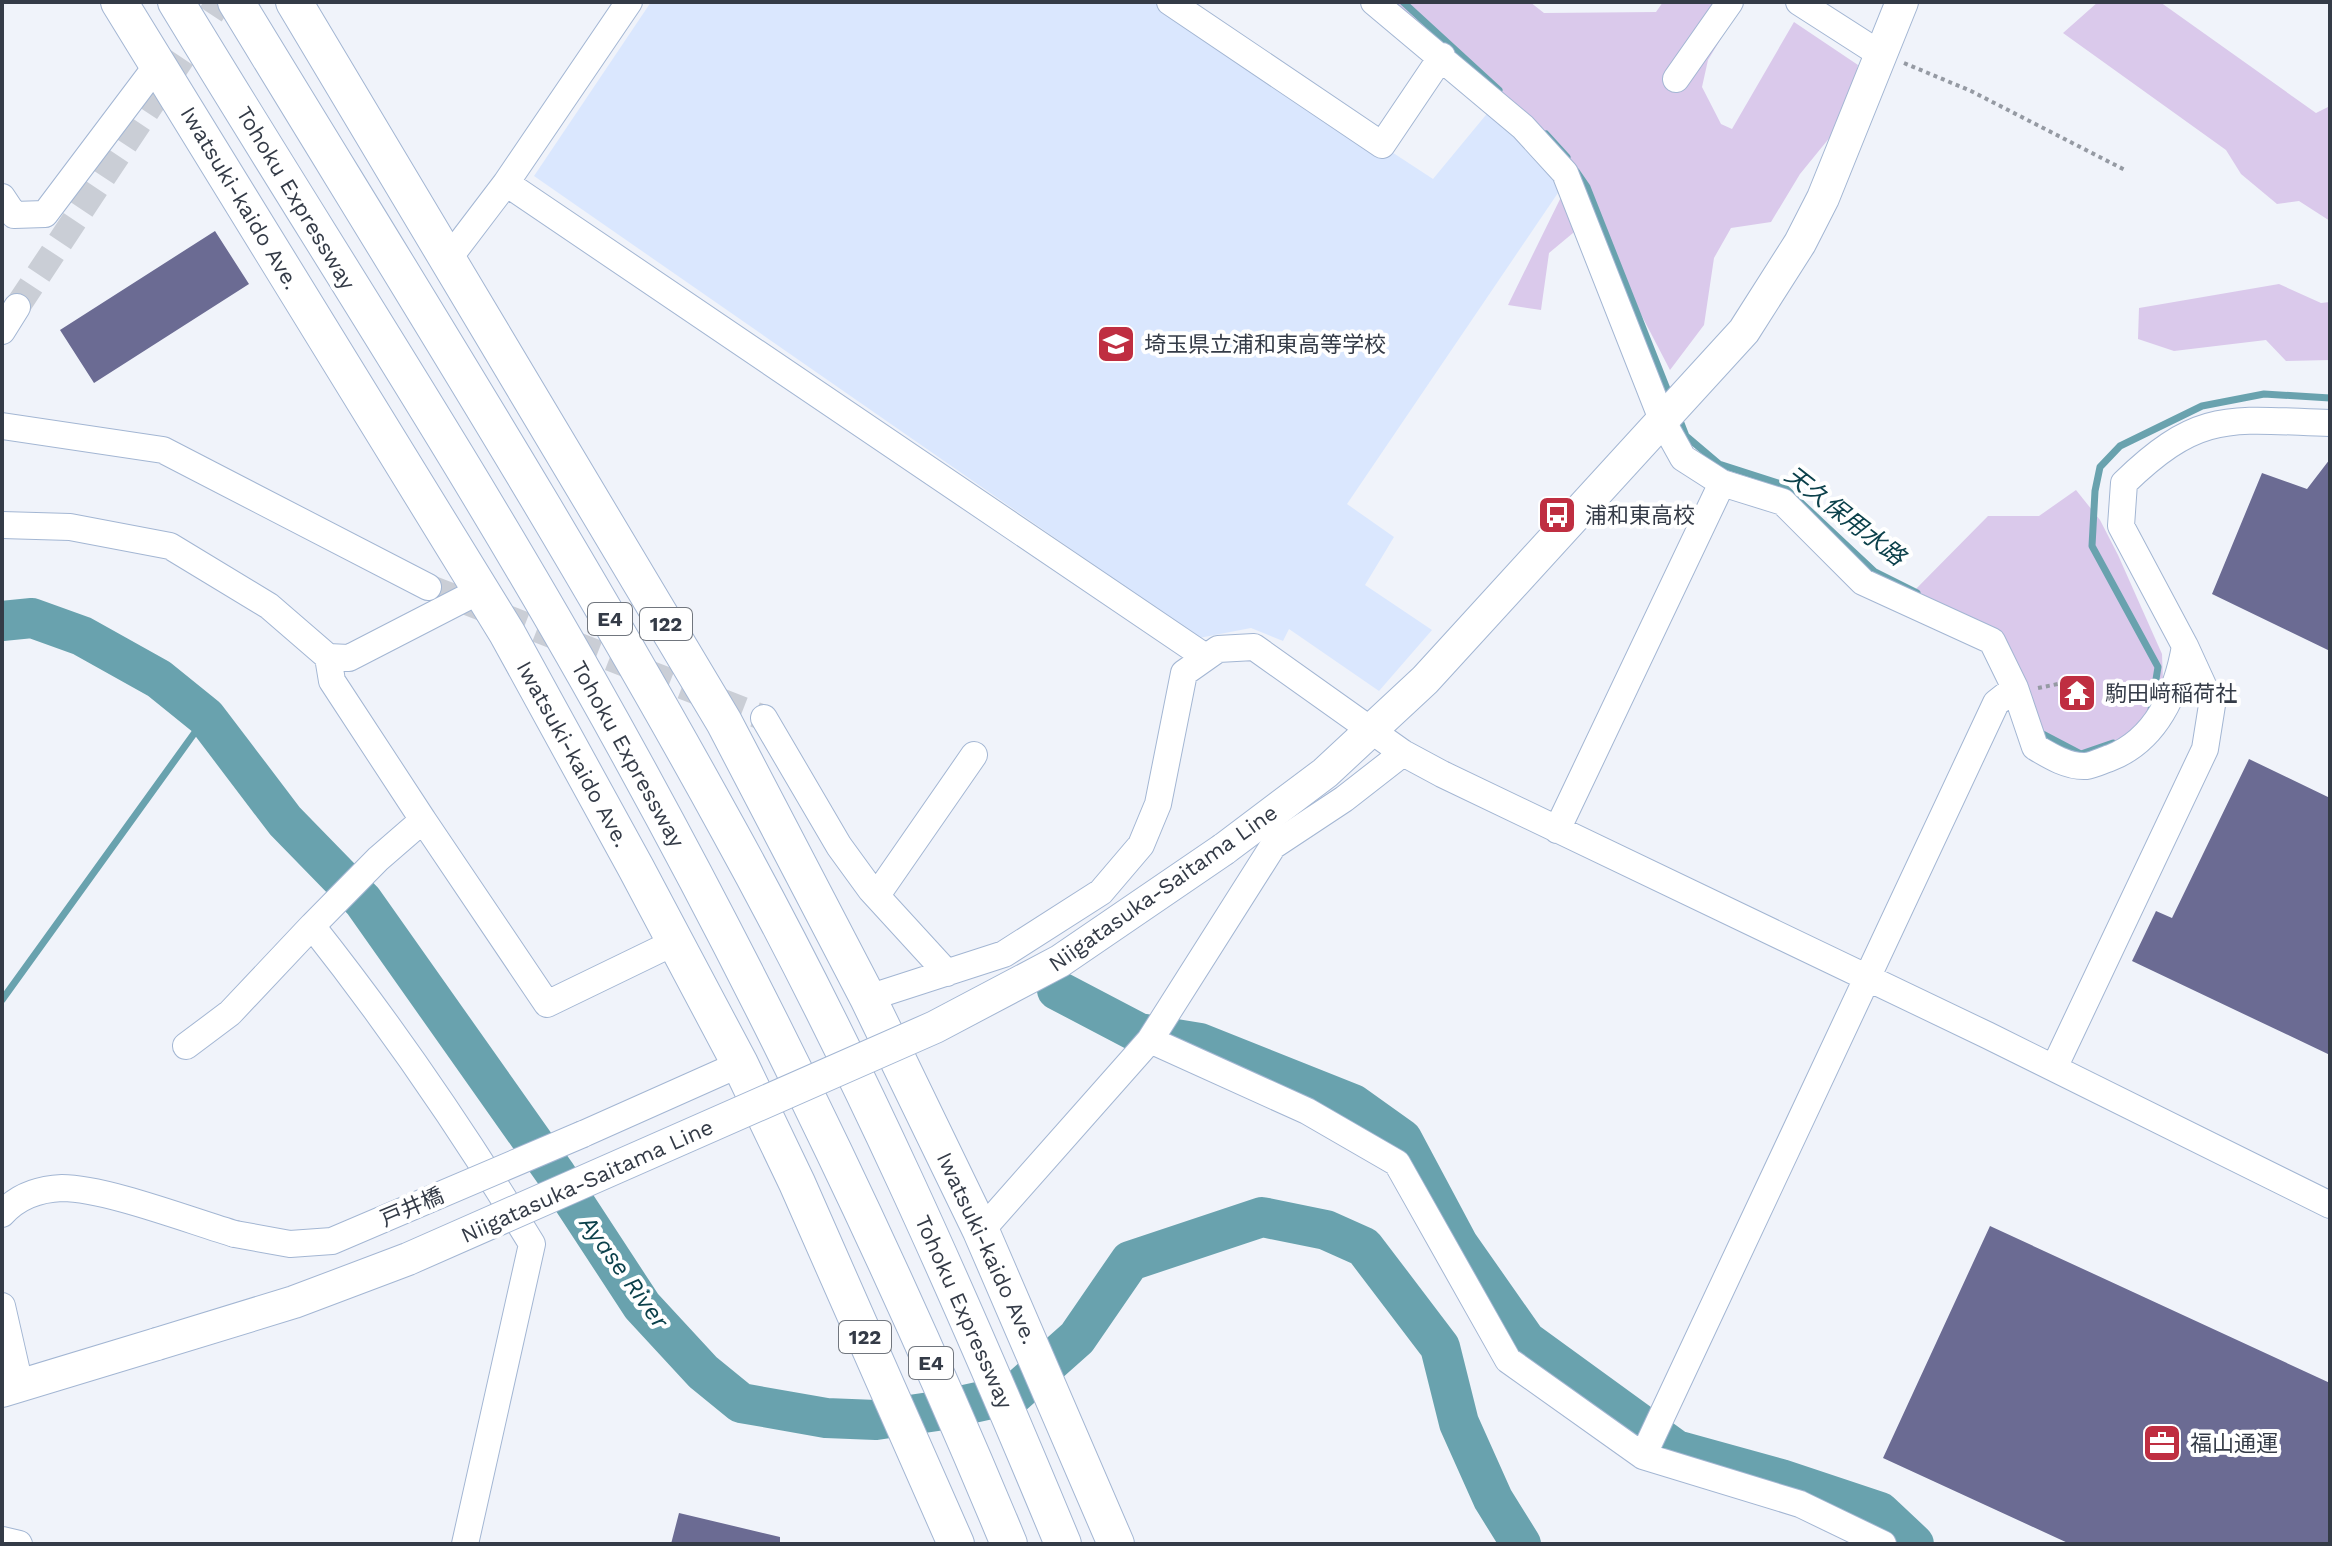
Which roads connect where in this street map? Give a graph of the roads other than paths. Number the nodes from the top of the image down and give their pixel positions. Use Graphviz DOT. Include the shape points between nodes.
graph roads {
  1 [pos="119,2"];
  2 [pos="176,2"];
  3 [pos="236,2"];
  4 [pos="294,2"];
  5 [pos="629,2"];
  6 [pos="1170,2"];
  7 [pos="1374,2"];
  8 [pos="1730,2"];
  9 [pos="1799,2"];
  10 [pos="1902,2"];
  11 [pos="1880,54"];
  12 [pos="1442,56"];
  13 [pos="158,64"];
  14 [pos="1676,79"];
  15 [pos="506,183"];
  16 [pos="2,197"];
  17 [pos="449,258"];
  18 [pos="17,307"];
  19 [pos="2,331"];
  20 [pos="1663,422"];
  21 [pos="2330,423"];
  22 [pos="2,426"];
  23 [pos="1722,483"];
  24 [pos="2,525"];
  25 [pos="428,587"];
  26 [pos="481,590"];
  27 [pos="2185,646"];
  28 [pos="1204,656"];
  29 [pos="328,657"];
  30 [pos="2024,688"];
  31 [pos="764,718"];
  32 [pos="1371,732"];
  33 [pos="1403,753"];
  34 [pos="974,755"];
  35 [pos="423,820"];
  36 [pos="1557,830"];
  37 [pos="877,895"];
  38 [pos="312,926"];
  39 [pos="675,942"];
  40 [pos="947,973"];
  41 [pos="1869,978"];
  42 [pos="868,998"];
  43 [pos="1150,1040"];
  44 [pos="186,1046"];
  45 [pos="740,1064"];
  46 [pos="2054,1068"];
  47 [pos="2330,1205"];
  48 [pos="2,1214"];
  49 [pos="981,1231"];
  50 [pos="2,1306"];
  51 [pos="11,1388"];
  52 [pos="1649,1442"];
  53 [pos="2,1540"];
  54 [pos="19,1544"];
  55 [pos="465,1544"];
  56 [pos="956,1544"];
  57 [pos="1009,1544"];
  58 [pos="1063,1544"];
  59 [pos="1116,1544"];
  60 [pos="1883,1544"];
  1 -- 13 [label="highway, Iwatsuki-kaido Ave. / 122"];
  2 -- 57 [label="highway, Tohoku Expressway / E4" via="587,679 775,1030 884,1255"];
  3 -- 58 [label="highway, Tohoku Expressway / E4" via="599,600 720,814 809,981 942,1260"];
  4 -- 17 [label="highway, Iwatsuki-kaido Ave. / 122"];
  5 -- 15 [label="street"];
  6 -- 12 [label="street" via="1382,145"];
  7 -- 12 [label="street"];
  8 -- 14 [label="street"];
  9 -- 11 [label="street"];
  10 -- 11 [label="main road, Niigatasuka-Saitama Line"];
  11 -- 20 [label="main road, Niigatasuka-Saitama Line" via="1800,243 1744,331"];
  12 -- 20 [label="street" via="1523,127 1565,173"];
  13 -- 16 [label="street" via="45,214 14,215"];
  13 -- 26 [label="highway, Iwatsuki-kaido Ave. / 122"];
  15 -- 17 [label="street"];
  15 -- 28 [label="street"];
  17 -- 42 [label="highway, Iwatsuki-kaido Ave. / 122" via="724,722"];
  18 -- 19 [label="street"];
  20 -- 23 [label="street" via="1683,458"];
  20 -- 32 [label="main road, Niigatasuka-Saitama Line" via="1471,633"];
  21 -- 27 [label="street" via="2225,420 2190,432 2153,455 2124,483 2121,526"];
  22 -- 25 [label="street" via="163,450"];
  23 -- 30 [label="street" via="1783,502 1863,582 1992,641"];
  23 -- 36 [label="street"];
  24 -- 29 [label="street" via="70,527 170,546 269,606"];
  26 -- 29 [label="street" via="349,658"];
  26 -- 39 [label="highway, Iwatsuki-kaido Ave. / 122"];
  27 -- 30 [label="street" via="2161,719 2131,750 2087,766 2057,760 2035,747"];
  27 -- 46 [label="street" via="2212,705 2205,749"];
  28 -- 32 [label="street" via="1234,646 1254,647"];
  28 -- 40 [label="street" via="1184,673 1158,804 1141,845 1101,892 1004,954"];
  29 -- 35 [label="street" via="332,681"];
  30 -- 41 [label="street" via="1996,703"];
  31 -- 37 [label="street" via="839,846"];
  32 -- 33 [label="street"];
  32 -- 51 [label="main road, Niigatasuka-Saitama Line, bridge" via="1224,849 1060,961 935,1027 408,1259 294,1302"];
  33 -- 36 [label="street"];
  33 -- 43 [label="street" via="1273,846"];
  34 -- 37 [label="street"];
  35 -- 38 [label="street"];
  35 -- 39 [label="street" via="547,1004"];
  36 -- 41 [label="street"];
  37 -- 40 [label="street"];
  38 -- 44 [label="street" via="230,1013"];
  38 -- 55 [label="street" via="478,1155 532,1244"];
  39 -- 45 [label="highway, Iwatsuki-kaido Ave. / 122"];
  40 -- 42 [label="street"];
  41 -- 46 [label="street"];
  41 -- 52 [label="street"];
  42 -- 49 [label="highway, Iwatsuki-kaido Ave. / 122"];
  43 -- 49 [label="street"];
  43 -- 52 [label="street" via="1307,1111 1397,1163 1508,1360"];
  45 -- 48 [label="street, 戸井橋, bridge" via="332,1241 290,1244 235,1234 63,1188 30,1194"];
  45 -- 56 [label="highway, Iwatsuki-kaido Ave. / 122"];
  46 -- 47 [label="street"];
  49 -- 59 [label="highway, Iwatsuki-kaido Ave. / 122"];
  50 -- 51 [label="street"];
  52 -- 60 [label="street"];
  53 -- 54 [label="street"];
}
